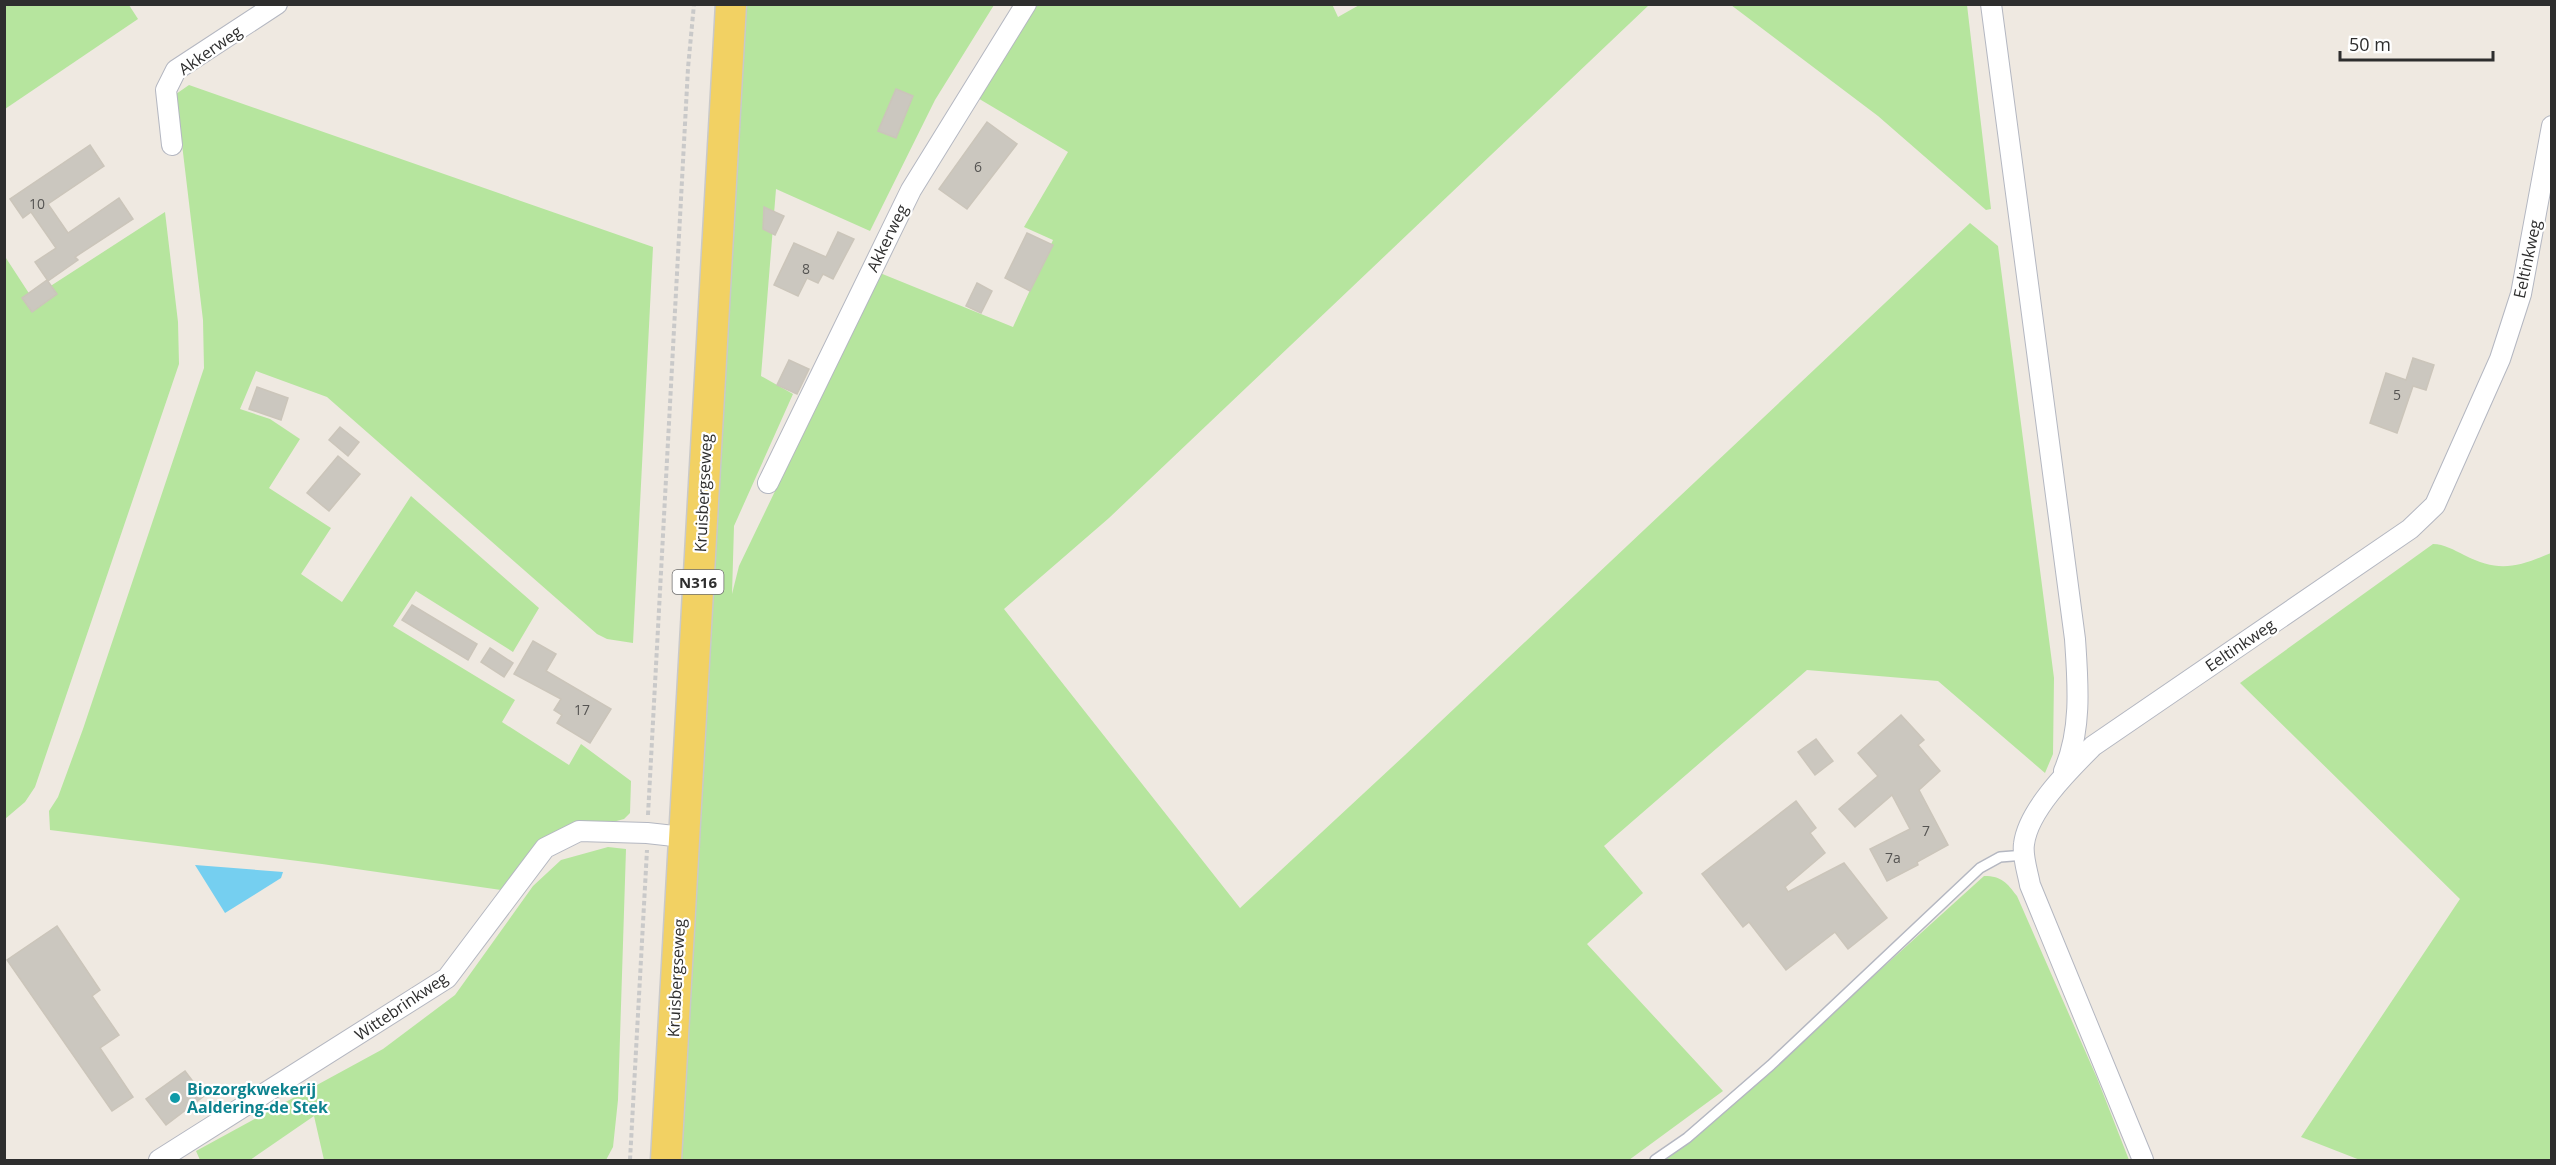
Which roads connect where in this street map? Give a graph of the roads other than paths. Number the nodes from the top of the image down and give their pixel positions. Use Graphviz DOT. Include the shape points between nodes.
graph roads {
  1 [pos="277,4"];
  2 [pos="731,4"];
  3 [pos="1026,4"];
  4 [pos="1991,4"];
  5 [pos="2552,126"];
  6 [pos="172,145"];
  7 [pos="768,483"];
  8 [pos="2061,777"];
  9 [pos="683,837"];
  10 [pos="2025,855"];
  11 [pos="159,1161"];
  12 [pos="666,1161"];
  13 [pos="1654,1161"];
  14 [pos="2143,1161"];
  1 -- 6 [label="street, Akkerweg" via="176,70 166,90"];
  2 -- 9 [label="main road, Kruisbergseweg / N316"];
  3 -- 7 [label="street, Akkerweg" via="911,190"];
  4 -- 8 [label="street" via="2079,693 2070,756"];
  5 -- 8 [label="street, Eeltinkweg" via="2521,294 2500,359 2435,505 2410,529 2093,746"];
  8 -- 10 [label="street, Eeltinkweg" via="2032,821"];
  9 -- 11 [label="street, Wittebrinkweg" via="579,831 545,848 447,978"];
  9 -- 12 [label="main road, Kruisbergseweg / N316"];
  10 -- 13 [label="lane" via="2000,857 1980,868 1771,1065 1687,1138"];
  10 -- 14 [label="street, Eeltinkweg" via="2030,885"];
}
